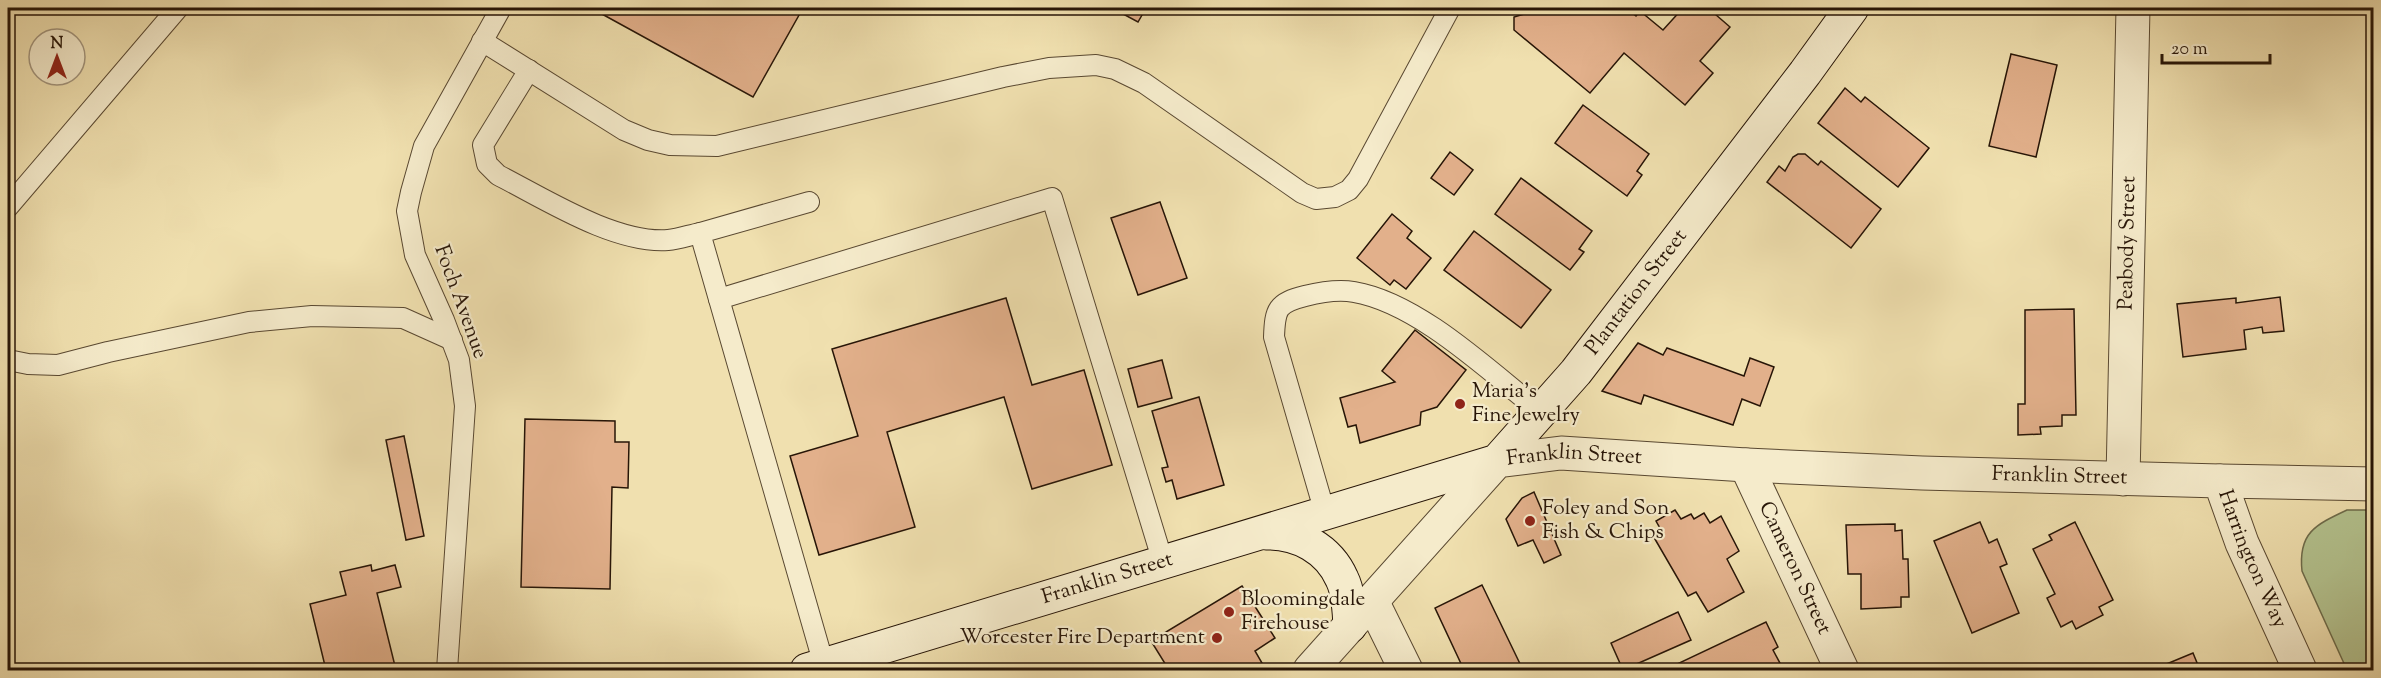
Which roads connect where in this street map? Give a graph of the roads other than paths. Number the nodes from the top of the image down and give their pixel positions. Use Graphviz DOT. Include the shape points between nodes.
graph roads {
  1 [pos="178,8"];
  2 [pos="501,8"];
  3 [pos="1450,8"];
  4 [pos="1852,8"];
  5 [pos="2133,8"];
  6 [pos="482,41"];
  7 [pos="529,70"];
  8 [pos="809,202"];
  9 [pos="8,207"];
  10 [pos="700,233"];
  11 [pos="719,299"];
  12 [pos="452,340"];
  13 [pos="8,360"];
  14 [pos="1541,412"];
  15 [pos="1497,461"];
  16 [pos="1746,465"];
  17 [pos="2123,479"];
  18 [pos="2220,481"];
  19 [pos="2373,484"];
  20 [pos="1325,513"];
  21 [pos="1256,534"];
  22 [pos="1163,562"];
  23 [pos="1372,601"];
  24 [pos="1350,626"];
  25 [pos="815,668"];
  26 [pos="447,670"];
  27 [pos="1310,670"];
  28 [pos="1406,670"];
  29 [pos="1842,670"];
  30 [pos="2300,670"];
  1 -- 9 [label="lane"];
  2 -- 6 [label="lane, Foch Avenue"];
  3 -- 7 [label="lane" via="1358,179 1344,194 1326,199 1316,199 1296,189 1144,83 1096,65 1049,68 1003,77 717,146 670,145 637,136"];
  4 -- 14 [label="street, Plantation Street" via="1576,372"];
  5 -- 17 [label="street, Peabody Street"];
  6 -- 7 [label="lane"];
  6 -- 12 [label="lane, Foch Avenue" via="424,146 408,202 415,255"];
  7 -- 10 [label="lane" via="483,145 488,164 498,175 604,228 644,239 668,240"];
  8 -- 10 [label="lane"];
  10 -- 11 [label="lane"];
  11 -- 22 [label="lane" via="1052,198"];
  11 -- 25 [label="lane"];
  12 -- 13 [label="lane" via="404,318 312,316 249,322 58,365"];
  12 -- 26 [label="lane, Foch Avenue" via="461,370 466,413"];
  14 -- 15 [label="street, Plantation Street"];
  14 -- 20 [label="lane" via="1439,331 1385,300 1353,291 1324,291 1285,302 1275,315 1274,337"];
  15 -- 16 [label="street, Franklin Street" via="1561,453"];
  15 -- 20 [label="street, Franklin Street"];
  15 -- 23 [label="street, Plantation Street"];
  16 -- 17 [label="street, Franklin Street"];
  16 -- 29 [label="street, Cameron Street"];
  17 -- 18 [label="street, Franklin Street"];
  18 -- 19 [label="street, Franklin Street"];
  18 -- 30 [label="street, Harrington Way" via="2242,543"];
  20 -- 21 [label="street, Franklin Street"];
  21 -- 22 [label="street, Franklin Street"];
  21 -- 24 [label="street" via="1282,532 1305,540 1332,562 1343,580"];
  22 -- 25 [label="street, Franklin Street"];
  23 -- 24 [label="street, Plantation Street"];
  23 -- 28 [label="street"];
  24 -- 27 [label="street, Plantation Street"];
}
